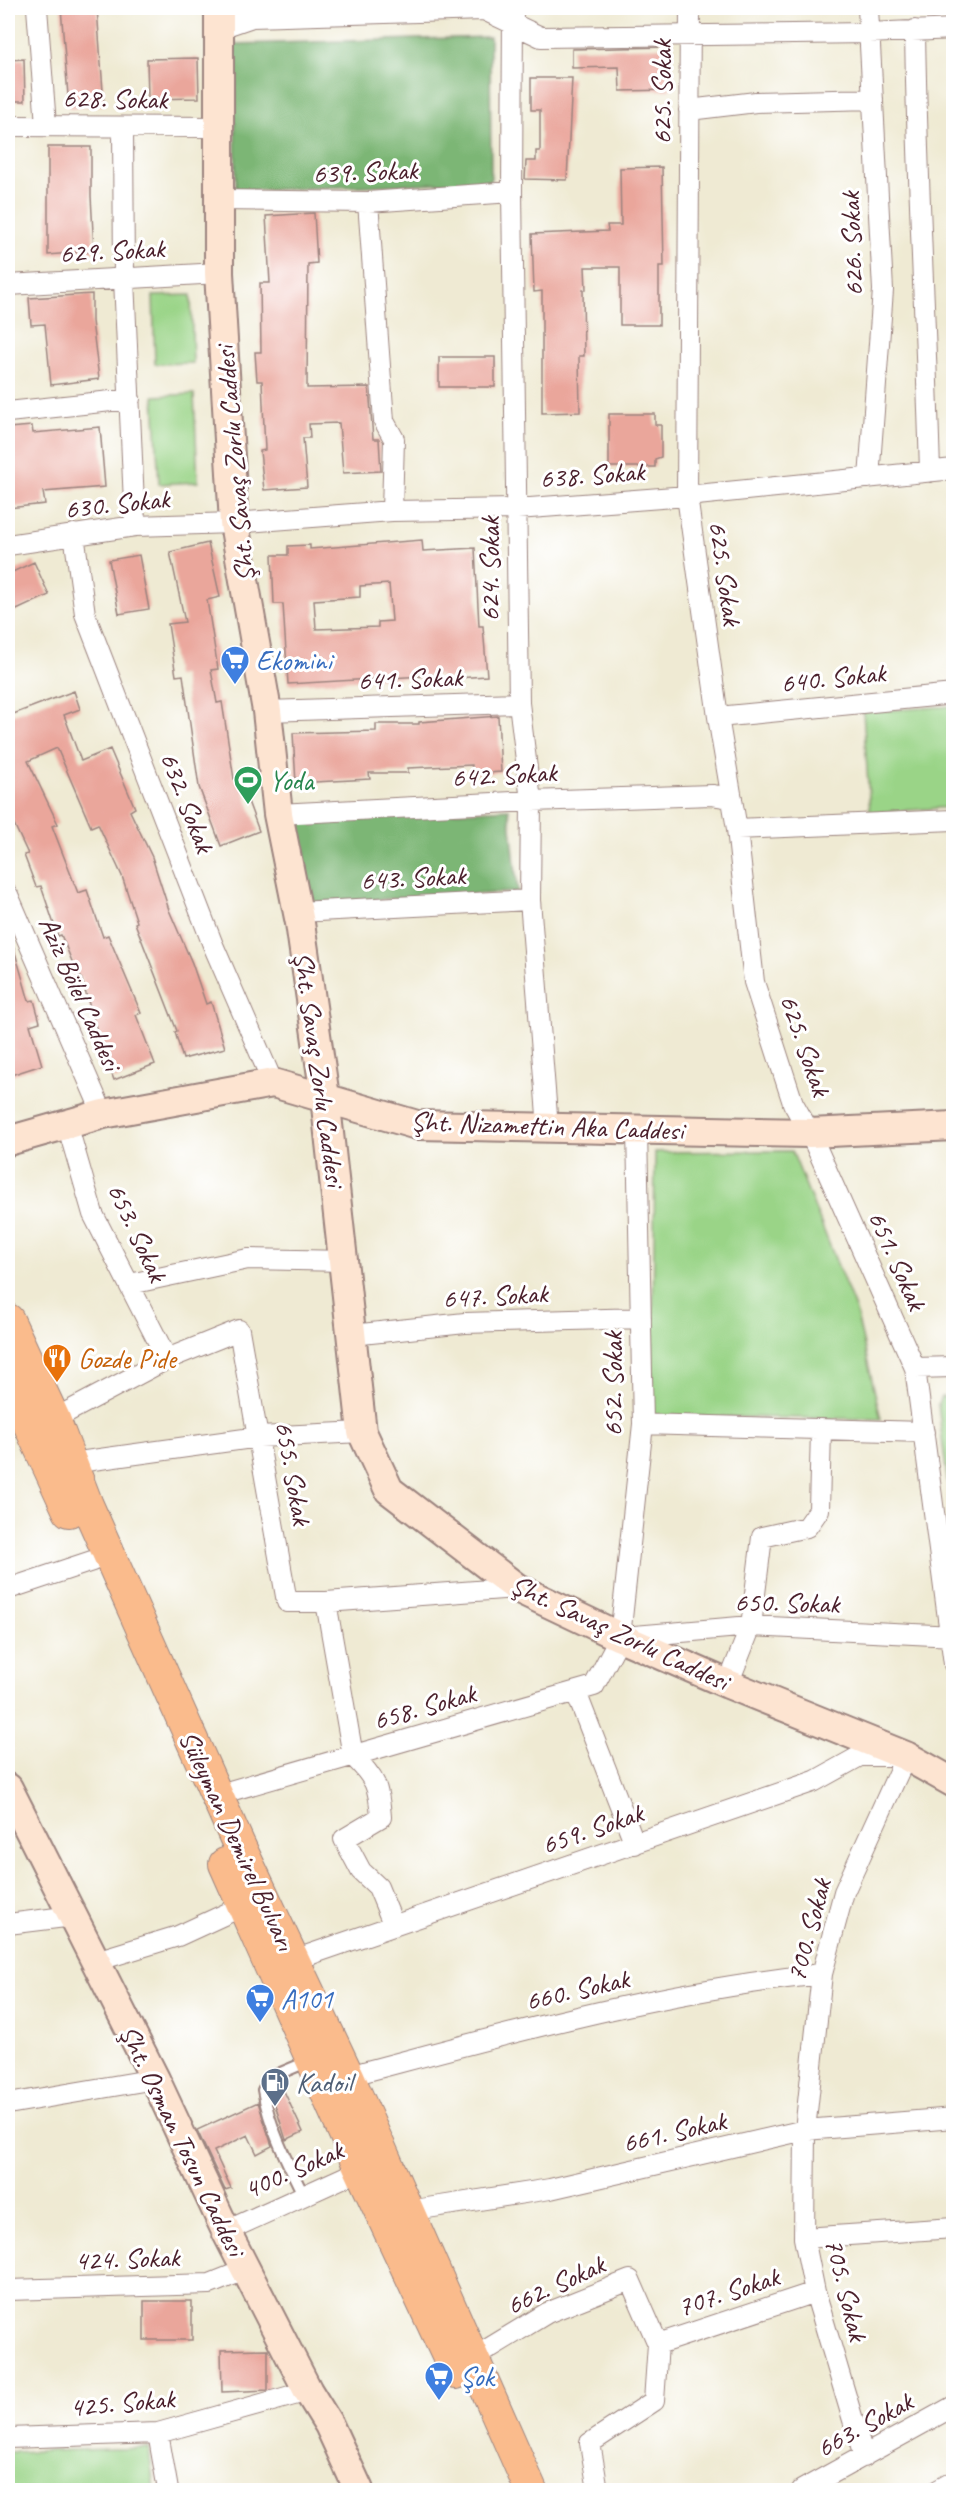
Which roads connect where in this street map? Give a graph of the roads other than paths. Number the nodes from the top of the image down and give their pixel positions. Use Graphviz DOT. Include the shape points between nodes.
graph roads {
  1 [pos="37,8"];
  2 [pos="690,8"];
  3 [pos="868,8"];
  4 [pos="513,16"];
  5 [pos="220,18"];
  6 [pos="954,29"];
  7 [pos="915,30"];
  8 [pos="869,33"];
  9 [pos="690,35"];
  10 [pos="873,99"];
  11 [pos="689,110"];
  12 [pos="46,125"];
  13 [pos="8,126"];
  14 [pos="221,126"];
  15 [pos="123,128"];
  16 [pos="512,192"];
  17 [pos="219,200"];
  18 [pos="368,202"];
  19 [pos="219,273"];
  20 [pos="124,279"];
  21 [pos="8,285"];
  22 [pos="130,399"];
  23 [pos="8,412"];
  24 [pos="954,469"];
  25 [pos="930,472"];
  26 [pos="869,478"];
  27 [pos="687,496"];
  28 [pos="517,509"];
  29 [pos="392,511"];
  30 [pos="234,523"];
  31 [pos="135,526"];
  32 [pos="74,534"];
  33 [pos="8,545"];
  34 [pos="954,694"];
  35 [pos="519,703"];
  36 [pos="267,711"];
  37 [pos="718,717"];
  38 [pos="732,798"];
  39 [pos="531,801"];
  40 [pos="278,814"];
  41 [pos="954,820"];
  42 [pos="737,829"];
  43 [pos="8,895"];
  44 [pos="530,900"];
  45 [pos="298,912"];
  46 [pos="273,1083"];
  47 [pos="325,1096"];
  48 [pos="103,1114"];
  49 [pos="67,1124"];
  50 [pos="954,1126"];
  51 [pos="548,1128"];
  52 [pos="637,1130"];
  53 [pos="810,1133"];
  54 [pos="8,1141"];
  55 [pos="345,1261"];
  56 [pos="130,1284"];
  57 [pos="641,1318"];
  58 [pos="8,1320"];
  59 [pos="352,1335"];
  60 [pos="167,1359"];
  61 [pos="954,1367"];
  62 [pos="915,1368"];
  63 [pos="8,1378"];
  64 [pos="54,1419"];
  65 [pos="643,1424"];
  66 [pos="821,1429"];
  67 [pos="362,1432"];
  68 [pos="924,1432"];
  69 [pos="259,1437"];
  70 [pos="71,1463"];
  71 [pos="92,1561"];
  72 [pos="517,1588"];
  73 [pos="8,1589"];
  74 [pos="326,1602"];
  75 [pos="751,1626"];
  76 [pos="951,1636"];
  77 [pos="620,1637"];
  78 [pos="954,1664"];
  79 [pos="729,1684"];
  80 [pos="576,1692"];
  81 [pos="354,1756"];
  82 [pos="906,1756"];
  83 [pos="954,1783"];
  84 [pos="8,1788"];
  85 [pos="216,1795"];
  86 [pos="634,1844"];
  87 [pos="243,1906"];
  88 [pos="73,1916"];
  89 [pos="8,1924"];
  90 [pos="394,1926"];
  91 [pos="294,1960"];
  92 [pos="96,1961"];
  93 [pos="822,1974"];
  94 [pos="312,2059"];
  95 [pos="348,2076"];
  96 [pos="155,2079"];
  97 [pos="8,2104"];
  98 [pos="954,2118"];
  99 [pos="805,2130"];
  100 [pos="373,2164"];
  101 [pos="304,2196"];
  102 [pos="408,2211"];
  103 [pos="954,2228"];
  104 [pos="226,2231"];
  105 [pos="804,2238"];
  106 [pos="245,2270"];
  107 [pos="8,2290"];
  108 [pos="815,2292"];
  109 [pos="658,2344"];
  110 [pos="473,2358"];
  111 [pos="308,2391"];
  112 [pos="954,2406"];
  113 [pos="158,2433"];
  114 [pos="8,2438"];
  115 [pos="864,2457"];
  116 [pos="954,2481"];
  117 [pos="168,2490"];
  118 [pos="359,2490"];
  119 [pos="511,2490"];
  120 [pos="531,2490"];
  121 [pos="598,2490"];
  122 [pos="802,2490"];
  123 [pos="938,2490"];
  1 -- 12 [label="street"];
  2 -- 9 [label="street, 625. Sokak"];
  3 -- 8 [label="street, 626. Sokak"];
  4 -- 5 [label="street" via="465,10"];
  4 -- 9 [label="street" via="541,37"];
  4 -- 16 [label="street, 624. Sokak"];
  5 -- 14 [label="street, Şht. Savaş Zorlu Caddesi"];
  6 -- 7 [label="street"];
  7 -- 8 [label="street"];
  7 -- 25 [label="street"];
  8 -- 9 [label="street"];
  8 -- 10 [label="street, 626. Sokak"];
  9 -- 11 [label="street, 625. Sokak"];
  10 -- 11 [label="street" via="756,102"];
  10 -- 26 [label="street, 626. Sokak" via="883,290"];
  11 -- 27 [label="street, 625. Sokak"];
  12 -- 13 [label="street, 628. Sokak"];
  12 -- 15 [label="street, 628. Sokak"];
  14 -- 15 [label="street, 628. Sokak"];
  14 -- 17 [label="street, Şht. Savaş Zorlu Caddesi"];
  15 -- 20 [label="street"];
  16 -- 18 [label="street, 639. Sokak"];
  16 -- 28 [label="street, 624. Sokak"];
  17 -- 18 [label="street, 639. Sokak"];
  17 -- 19 [label="street, Şht. Savaş Zorlu Caddesi"];
  18 -- 29 [label="street" via="384,421 394,439"];
  19 -- 20 [label="street, 629. Sokak"];
  19 -- 30 [label="street, Şht. Savaş Zorlu Caddesi"];
  20 -- 21 [label="street, 629. Sokak"];
  20 -- 22 [label="street"];
  22 -- 23 [label="street"];
  22 -- 31 [label="street"];
  24 -- 25 [label="street, 638. Sokak"];
  25 -- 26 [label="street, 638. Sokak"];
  26 -- 27 [label="street, 638. Sokak"];
  27 -- 28 [label="street, 638. Sokak"];
  27 -- 37 [label="street, 625. Sokak"];
  28 -- 29 [label="street, 638. Sokak"];
  28 -- 35 [label="street, 624. Sokak"];
  29 -- 30 [label="street, 638. Sokak"];
  30 -- 31 [label="street, 630. Sokak"];
  30 -- 36 [label="street, Şht. Savaş Zorlu Caddesi"];
  31 -- 32 [label="street, 630. Sokak"];
  32 -- 33 [label="street, 630. Sokak"];
  32 -- 46 [label="street, 632. Sokak" via="85,614 213,945"];
  34 -- 37 [label="street, 640. Sokak"];
  35 -- 36 [label="street, 641. Sokak"];
  35 -- 39 [label="street, 624. Sokak"];
  36 -- 40 [label="street, Şht. Savaş Zorlu Caddesi"];
  37 -- 38 [label="street, 625. Sokak"];
  38 -- 39 [label="street, 642. Sokak" via="712,795"];
  38 -- 42 [label="street, 625. Sokak"];
  39 -- 40 [label="street, 642. Sokak"];
  39 -- 44 [label="street, 624. Sokak"];
  40 -- 45 [label="street, Şht. Savaş Zorlu Caddesi"];
  41 -- 42 [label="street"];
  42 -- 53 [label="street, 625. Sokak" via="754,982 793,1102"];
  43 -- 48 [label="street, Aziz Bölel Caddesi"];
  44 -- 45 [label="street, 643. Sokak"];
  44 -- 51 [label="street, 624. Sokak"];
  45 -- 47 [label="street, Şht. Savaş Zorlu Caddesi"];
  46 -- 47 [label="street, Şht. Nizamettin Aka Caddesi"];
  46 -- 48 [label="street, Şht. Nizamettin Aka Caddesi"];
  47 -- 51 [label="street, Şht. Nizamettin Aka Caddesi" via="417,1125"];
  47 -- 55 [label="street, Şht. Savaş Zorlu Caddesi"];
  48 -- 49 [label="street, Şht. Nizamettin Aka Caddesi"];
  49 -- 54 [label="street, Şht. Nizamettin Aka Caddesi"];
  49 -- 56 [label="street, 653. Sokak" via="93,1214"];
  50 -- 53 [label="street, Şht. Nizamettin Aka Caddesi"];
  51 -- 52 [label="street, Şht. Nizamettin Aka Caddesi"];
  52 -- 53 [label="street, Şht. Nizamettin Aka Caddesi"];
  52 -- 57 [label="street, 652. Sokak"];
  53 -- 62 [label="street, 651. Sokak"];
  55 -- 56 [label="street" via="248,1259"];
  55 -- 59 [label="street, Şht. Savaş Zorlu Caddesi"];
  56 -- 60 [label="street, 653. Sokak"];
  57 -- 59 [label="street, 647. Sokak" via="465,1323"];
  57 -- 65 [label="street, 652. Sokak"];
  58 -- 64 [label="main road, Süleyman Demirel Bulvarı"];
  59 -- 67 [label="street, Şht. Savaş Zorlu Caddesi"];
  60 -- 64 [label="street, 655. Sokak"];
  60 -- 69 [label="street, 655. Sokak" via="240,1330"];
  61 -- 62 [label="street"];
  62 -- 68 [label="street, 651. Sokak"];
  63 -- 71 [label="main road, Süleyman Demirel Bulvarı"];
  64 -- 70 [label="main road, Süleyman Demirel Bulvarı"];
  65 -- 66 [label="street"];
  65 -- 77 [label="street, 652. Sokak"];
  66 -- 68 [label="street"];
  66 -- 75 [label="street" via="819,1510 807,1527 762,1537"];
  67 -- 69 [label="street"];
  67 -- 72 [label="street, Şht. Savaş Zorlu Caddesi" via="389,1490"];
  68 -- 76 [label="street, 651. Sokak"];
  69 -- 70 [label="street"];
  69 -- 74 [label="street, 655. Sokak" via="287,1602"];
  70 -- 85 [label="main road, Süleyman Demirel Bulvarı"];
  71 -- 73 [label="street"];
  71 -- 87 [label="main road, Süleyman Demirel Bulvarı"];
  72 -- 74 [label="street, 655. Sokak"];
  72 -- 77 [label="street, Şht. Savaş Zorlu Caddesi"];
  74 -- 81 [label="street"];
  75 -- 76 [label="street, 650. Sokak"];
  75 -- 77 [label="street, 650. Sokak"];
  75 -- 79 [label="street"];
  76 -- 78 [label="street, 651. Sokak"];
  77 -- 79 [label="street, Şht. Savaş Zorlu Caddesi"];
  77 -- 80 [label="street, 658. Sokak" via="594,1686"];
  79 -- 82 [label="street, Şht. Savaş Zorlu Caddesi"];
  80 -- 81 [label="street, 658. Sokak"];
  80 -- 86 [label="street"];
  81 -- 85 [label="street, 658. Sokak"];
  81 -- 90 [label="street" via="372,1774 381,1817 344,1839 361,1871 378,1887"];
  82 -- 83 [label="street, Şht. Savaş Zorlu Caddesi"];
  82 -- 86 [label="street, 659. Sokak" via="860,1756 815,1781"];
  82 -- 93 [label="street, 700. Sokak" via="844,1892"];
  84 -- 88 [label="street, Şht. Osman Tosun Caddesi"];
  85 -- 91 [label="main road, Süleyman Demirel Bulvarı"];
  86 -- 90 [label="street, 659. Sokak"];
  87 -- 92 [label="street" via="178,1936"];
  87 -- 94 [label="main road, Süleyman Demirel Bulvarı"];
  88 -- 89 [label="street"];
  88 -- 92 [label="street, Şht. Osman Tosun Caddesi"];
  90 -- 91 [label="street, 659. Sokak"];
  91 -- 95 [label="main road, Süleyman Demirel Bulvarı"];
  92 -- 96 [label="street, Şht. Osman Tosun Caddesi"];
  93 -- 95 [label="street, 660. Sokak" via="751,1981 626,2006"];
  93 -- 99 [label="street, 700. Sokak"];
  94 -- 100 [label="main road, Süleyman Demirel Bulvarı"];
  94 -- 101 [label="lane" via="271,2077 263,2090 285,2158"];
  95 -- 100 [label="main road, Süleyman Demirel Bulvarı"];
  96 -- 97 [label="street"];
  96 -- 104 [label="street, Şht. Osman Tosun Caddesi"];
  98 -- 99 [label="street, 661. Sokak"];
  99 -- 102 [label="street, 661. Sokak" via="550,2189"];
  99 -- 105 [label="street, 705. Sokak"];
  100 -- 101 [label="street, 400. Sokak"];
  100 -- 102 [label="main road, Süleyman Demirel Bulvarı"];
  100 -- 119 [label="main road, Süleyman Demirel Bulvarı"];
  101 -- 104 [label="street, 400. Sokak"];
  102 -- 110 [label="main road, Süleyman Demirel Bulvarı"];
  103 -- 105 [label="street"];
  104 -- 106 [label="street, Şht. Osman Tosun Caddesi"];
  105 -- 108 [label="street, 705. Sokak"];
  106 -- 107 [label="street, 424. Sokak" via="210,2284"];
  106 -- 111 [label="street, Şht. Osman Tosun Caddesi"];
  108 -- 109 [label="street, 707. Sokak"];
  108 -- 115 [label="street, 705. Sokak"];
  109 -- 110 [label="street, 662. Sokak" via="630,2280 547,2313"];
  109 -- 121 [label="street, 662. Sokak" via="654,2401 590,2443"];
  110 -- 120 [label="main road, Süleyman Demirel Bulvarı"];
  111 -- 113 [label="street, 425. Sokak"];
  111 -- 118 [label="street, Şht. Osman Tosun Caddesi" via="329,2425"];
  112 -- 115 [label="street, 663. Sokak"];
  113 -- 114 [label="street, 425. Sokak"];
  113 -- 117 [label="street"];
  115 -- 122 [label="street, 663. Sokak"];
  116 -- 123 [label="street"];
}
